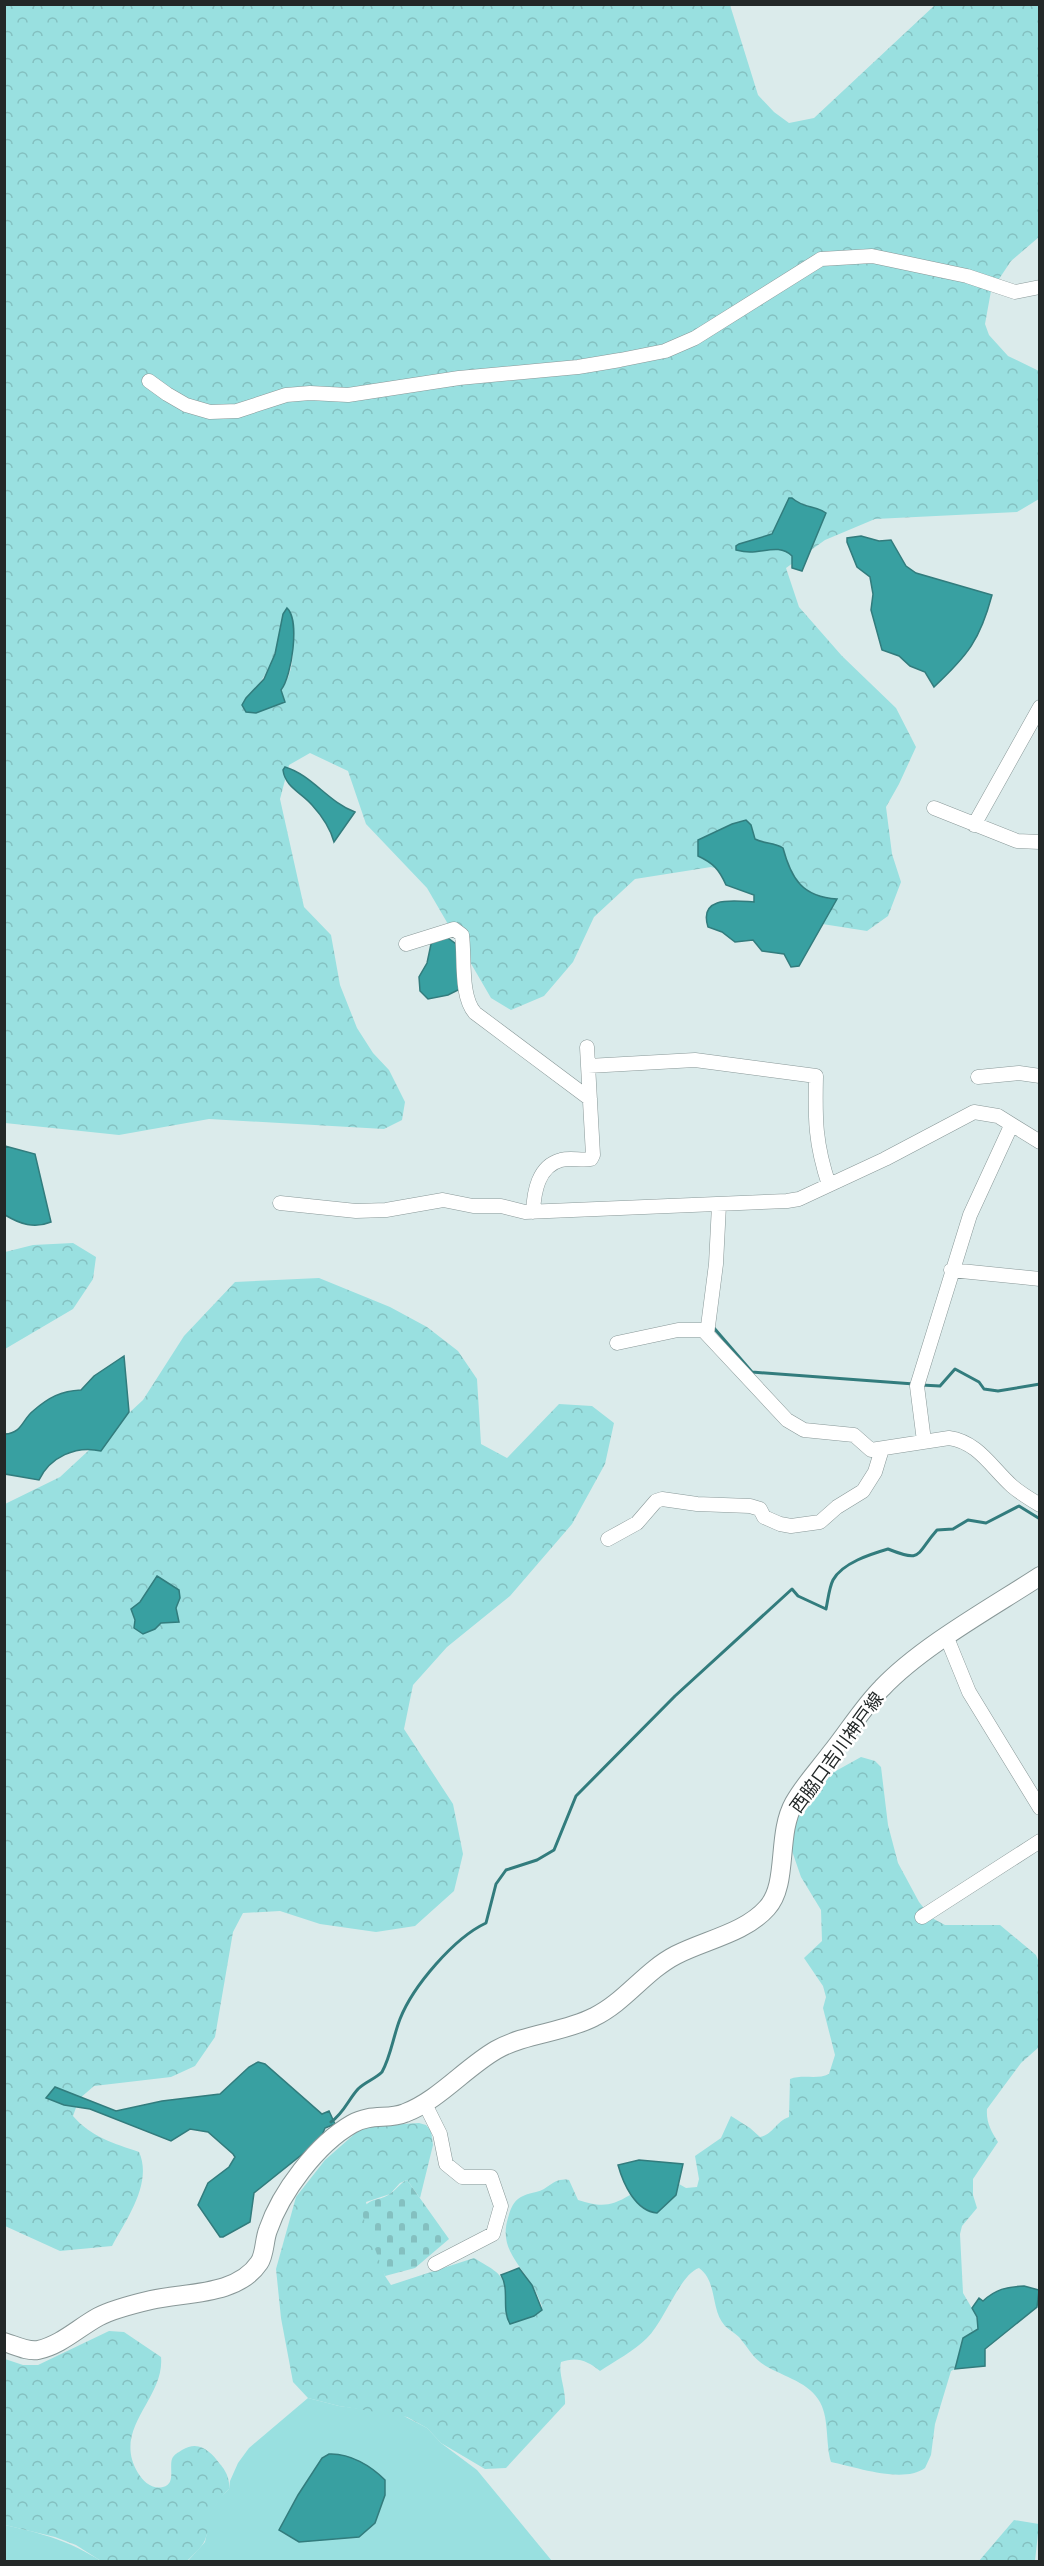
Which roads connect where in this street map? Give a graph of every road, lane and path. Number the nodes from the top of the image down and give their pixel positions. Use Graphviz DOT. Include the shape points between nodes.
graph roads {
  1 [pos="1040,287"];
  2 [pos="149,381"];
  3 [pos="1040,707"];
  4 [pos="934,808"];
  5 [pos="974,825"];
  6 [pos="1040,842"];
  7 [pos="406,944"];
  8 [pos="587,1047"];
  9 [pos="588,1065"];
  10 [pos="1040,1076"];
  11 [pos="978,1077"];
  12 [pos="590,1099"];
  13 [pos="1011,1126"];
  14 [pos="1040,1142"];
  15 [pos="829,1185"];
  16 [pos="280,1203"];
  17 [pos="719,1205"];
  18 [pos="532,1212"];
  19 [pos="951,1270"];
  20 [pos="1040,1279"];
  21 [pos="707,1334"];
  22 [pos="617,1343"];
  23 [pos="924,1442"];
  24 [pos="882,1449"];
  25 [pos="1040,1505"];
  26 [pos="608,1539"];
  27 [pos="1040,1576"];
  28 [pos="947,1638"];
  29 [pos="1040,1808"];
  30 [pos="1040,1841"];
  31 [pos="922,1917"];
  32 [pos="424,2102"];
  33 [pos="435,2264"];
  34 [pos="4,2342"];
  1 -- 2 [label="street" via="1015,292 967,276 872,256 821,258 695,338 665,351 620,360 348,395 286,395 228,412 186,405"];
  3 -- 5 [label="street"];
  4 -- 5 [label="street"];
  5 -- 6 [label="street" via="1017,841"];
  7 -- 12 [label="street" via="459,930 468,1006"];
  8 -- 9 [label="street"];
  9 -- 12 [label="street"];
  9 -- 15 [label="street" via="695,1060 816,1076 815,1126"];
  10 -- 11 [label="street" via="1019,1073"];
  12 -- 18 [label="street" via="591,1159 563,1159 552,1164 534,1188"];
  13 -- 14 [label="street"];
  13 -- 15 [label="street" via="998,1116 974,1112"];
  13 -- 19 [label="street" via="970,1215"];
  15 -- 17 [label="street" via="787,1202"];
  16 -- 18 [label="street" via="356,1211 443,1200"];
  17 -- 18 [label="street"];
  17 -- 21 [label="street"];
  19 -- 20 [label="street"];
  19 -- 23 [label="street" via="917,1386"];
  21 -- 22 [label="street" via="696,1329 678,1330"];
  21 -- 24 [label="street" via="787,1420 804,1430 854,1435 871,1450"];
  23 -- 24 [label="street"];
  23 -- 25 [label="street" via="949,1438 970,1444 1012,1487"];
  24 -- 26 [label="street" via="875,1472 863,1491 820,1522 791,1526 764,1517 760,1509 750,1506 662,1499 656,1500 628,1530"];
  27 -- 28 [label="main road, 西脇口吉川神戸線"];
  28 -- 29 [label="street" via="969,1692"];
  28 -- 32 [label="main road, 西脇口吉川神戸線" via="882,1688 795,1802 783,1831 780,1884 770,1906 759,1916 667,1961 629,1995 594,2018 520,2039 496,2050"];
  30 -- 31 [label="street"];
  32 -- 33 [label="street" via="440,2134 446,2164 462,2177 491,2177 501,2206 493,2234"];
  32 -- 34 [label="main road, 西脇口吉川神戸線" via="403,2114 371,2116 352,2124 319,2151 286,2191 268,2229 260,2262 238,2282 149,2300 100,2316 61,2341 34,2351"];
}
